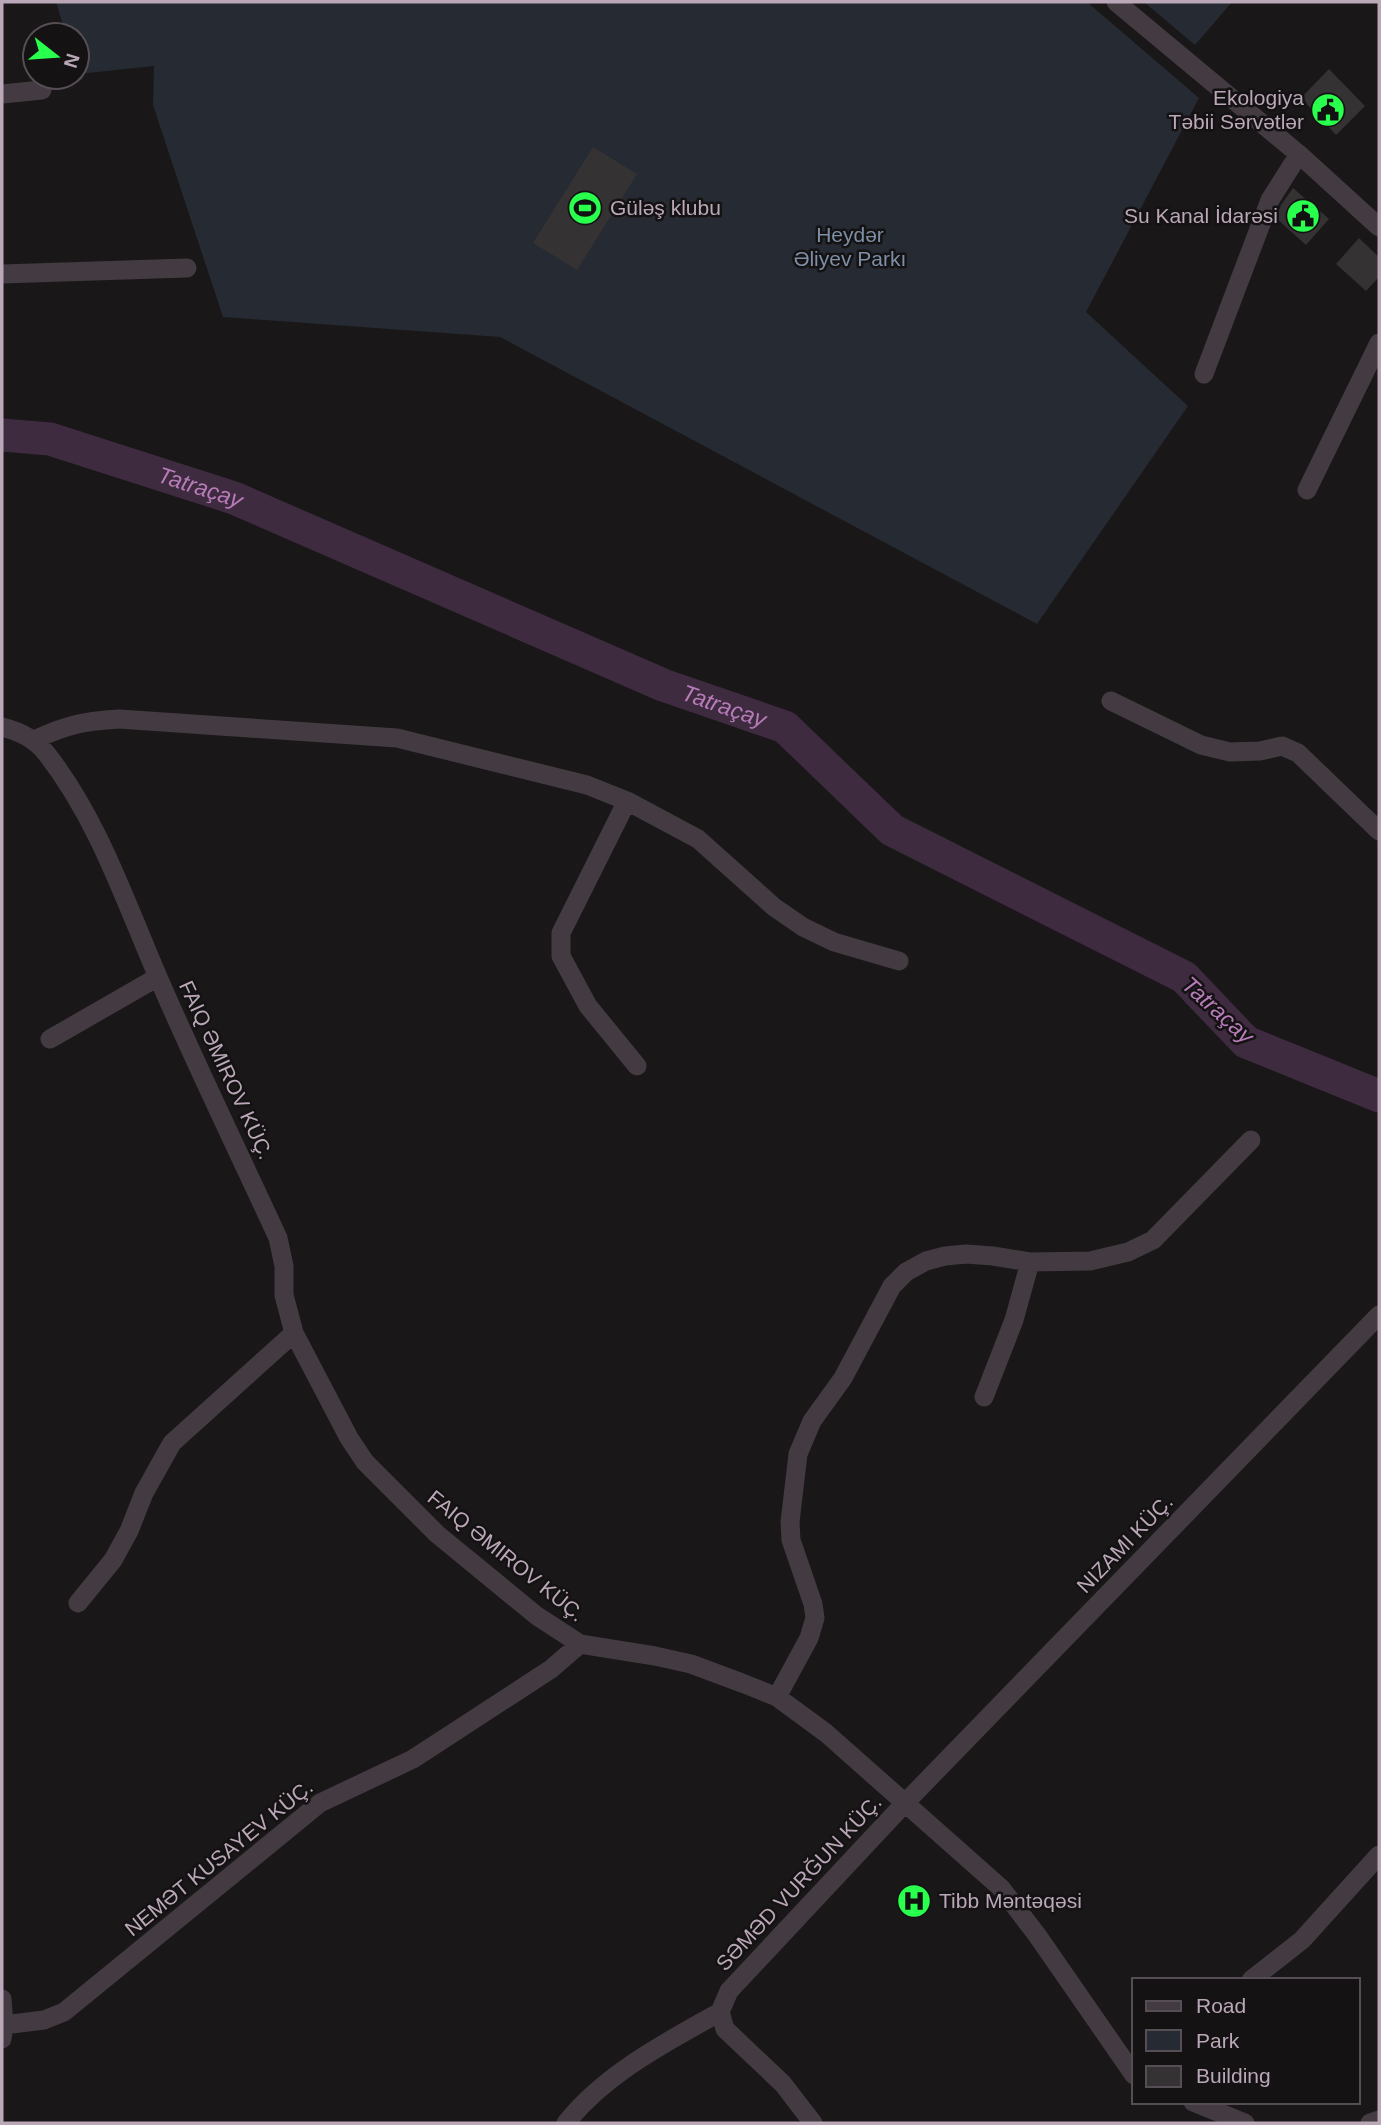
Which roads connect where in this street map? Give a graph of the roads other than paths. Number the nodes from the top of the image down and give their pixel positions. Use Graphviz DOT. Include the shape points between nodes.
graph roads {
  1 [pos="1116,2"];
  2 [pos="32,91"];
  3 [pos="2,94"];
  4 [pos="1299,154"];
  5 [pos="1379,227"];
  6 [pos="187,268"];
  7 [pos="2,274"];
  8 [pos="1379,343"];
  9 [pos="1204,374"];
  10 [pos="1307,489"];
  11 [pos="1111,701"];
  12 [pos="2,727"];
  13 [pos="34,740"];
  14 [pos="627,801"];
  15 [pos="1379,831"];
  16 [pos="898,961"];
  17 [pos="158,977"];
  18 [pos="50,1039"];
  19 [pos="637,1066"];
  20 [pos="1251,1140"];
  21 [pos="1030,1262"];
  22 [pos="1379,1315"];
  23 [pos="294,1333"];
  24 [pos="984,1397"];
  25 [pos="78,1603"];
  26 [pos="580,1644"];
  27 [pos="777,1698"];
  28 [pos="904,1804"];
  29 [pos="1379,1854"];
  30 [pos="1254,1978"];
  31 [pos="2,1999"];
  32 [pos="720,2012"];
  33 [pos="3,2032"];
  34 [pos="1131,2065"];
  35 [pos="1198,2104"];
  36 [pos="1379,2119"];
  37 [pos="566,2123"];
  38 [pos="813,2123"];
  39 [pos="1245,2123"];
  40 [pos="1370,2123"];
  1 -- 4 [label="street"];
  2 -- 3 [label="street"];
  4 -- 5 [label="street"];
  4 -- 9 [label="street" via="1270,200"];
  6 -- 7 [label="street"];
  8 -- 10 [label="street"];
  11 -- 15 [label="street" via="1201,745 1230,752 1282,746 1298,753"];
  12 -- 13 [label="street"];
  13 -- 14 [label="street" via="65,726 119,719 397,738 587,785"];
  13 -- 17 [label="street, FAIQ ƏMIROV KÜÇ." via="54,764 99,841"];
  14 -- 16 [label="street" via="698,839 803,927"];
  14 -- 19 [label="street" via="561,933 561,956 588,1006"];
  17 -- 18 [label="street"];
  17 -- 23 [label="street, FAIQ ƏMIROV KÜÇ." via="278,1238 284,1295"];
  20 -- 21 [label="street" via="1153,1240 1090,1261"];
  21 -- 24 [label="street" via="1014,1320"];
  21 -- 27 [label="street" via="966,1254 926,1261 906,1272 892,1286 843,1378 811,1421 798,1454 790,1522 791,1540 815,1618"];
  22 -- 28 [label="street, NIZAMI KÜÇ."];
  23 -- 25 [label="street" via="172,1443 113,1560"];
  23 -- 26 [label="street, FAIQ ƏMIROV KÜÇ." via="365,1462 437,1534 537,1616"];
  26 -- 27 [label="street, FAIQ ƏMIROV KÜÇ." via="691,1664"];
  26 -- 33 [label="street, NEMƏT KUSAYEV KÜÇ." via="551,1669 413,1759 320,1803 64,2012"];
  27 -- 28 [label="street, FAIQ ƏMIROV KÜÇ." via="826,1734"];
  28 -- 32 [label="street, SƏMƏD VURĞUN KÜÇ." via="748,1969 729,1991"];
  28 -- 34 [label="street, FAIQ ƏMIROV KÜÇ." via="1001,1888"];
  29 -- 30 [label="street" via="1303,1940"];
  31 -- 33 [label="street"];
  32 -- 37 [label="street" via="610,2079"];
  32 -- 38 [label="street" via="725,2029 783,2084"];
  35 -- 39 [label="street"];
  36 -- 40 [label="street"];
}
